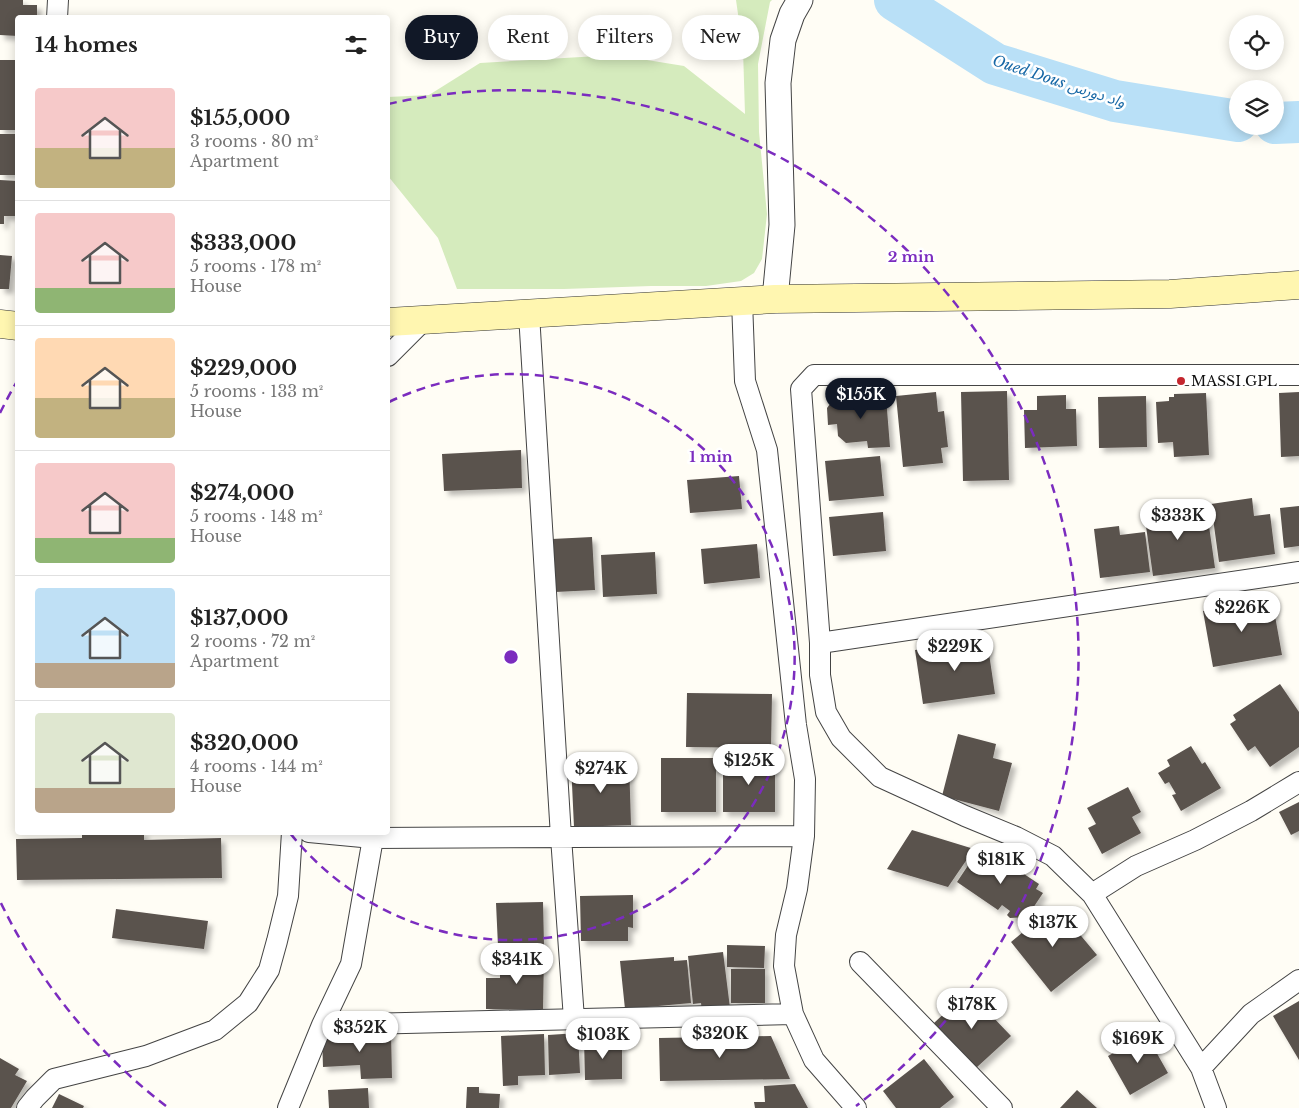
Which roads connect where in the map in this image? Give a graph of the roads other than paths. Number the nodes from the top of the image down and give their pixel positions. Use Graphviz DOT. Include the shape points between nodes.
graph roads {
  1 [pos="58,0"];
  2 [pos="800,0"];
  3 [pos="57,15"];
  4 [pos="1299,285"];
  5 [pos="775,299"];
  6 [pos="742,301"];
  7 [pos="529,314"];
  8 [pos="424,320"];
  9 [pos="390,322"];
  10 [pos="0,324"];
  11 [pos="15,326"];
  12 [pos="390,354"];
  13 [pos="1299,375"];
  14 [pos="1299,572"];
  15 [pos="820,643"];
  16 [pos="1299,782"];
  17 [pos="292,835"];
  18 [pos="341,835"];
  19 [pos="804,836"];
  20 [pos="561,837"];
  21 [pos="373,838"];
  22 [pos="1092,894"];
  23 [pos="860,962"];
  24 [pos="1299,980"];
  25 [pos="793,1014"];
  26 [pos="574,1019"];
  27 [pos="322,1025"];
  28 [pos="1201,1068"];
  29 [pos="27,1108"];
  30 [pos="288,1108"];
  31 [pos="856,1108"];
  32 [pos="1002,1108"];
  33 [pos="1216,1108"];
  1 -- 3 [label="street"];
  2 -- 5 [label="street" via="783,40 778,83 782,225"];
  4 -- 5 [label="main road" via="1170,294"];
  5 -- 6 [label="main road"];
  6 -- 7 [label="main road"];
  6 -- 19 [label="street" via="745,381 767,450 796,725 805,779"];
  7 -- 8 [label="main road"];
  7 -- 20 [label="street"];
  8 -- 9 [label="main road"];
  8 -- 12 [label="street"];
  10 -- 11 [label="main road"];
  13 -- 15 [label="street" via="814,375 801,389"];
  14 -- 15 [label="street"];
  15 -- 22 [label="street" via="820,675 826,712 841,738 880,776 1053,856"];
  16 -- 22 [label="street" via="1195,840 1136,866"];
  17 -- 29 [label="street" via="288,896 277,941 268,970 248,1003 215,1030 146,1056 54,1079"];
  18 -- 21 [label="street"];
  19 -- 20 [label="street"];
  19 -- 25 [label="street" via="786,935 784,966"];
  20 -- 21 [label="street"];
  20 -- 26 [label="street"];
  21 -- 27 [label="street" via="352,964"];
  22 -- 28 [label="street"];
  23 -- 32 [label="street"];
  24 -- 28 [label="street" via="1251,1014"];
  25 -- 26 [label="street"];
  25 -- 31 [label="street" via="814,1060"];
  26 -- 27 [label="street"];
  27 -- 30 [label="street"];
  28 -- 33 [label="street"];
}
